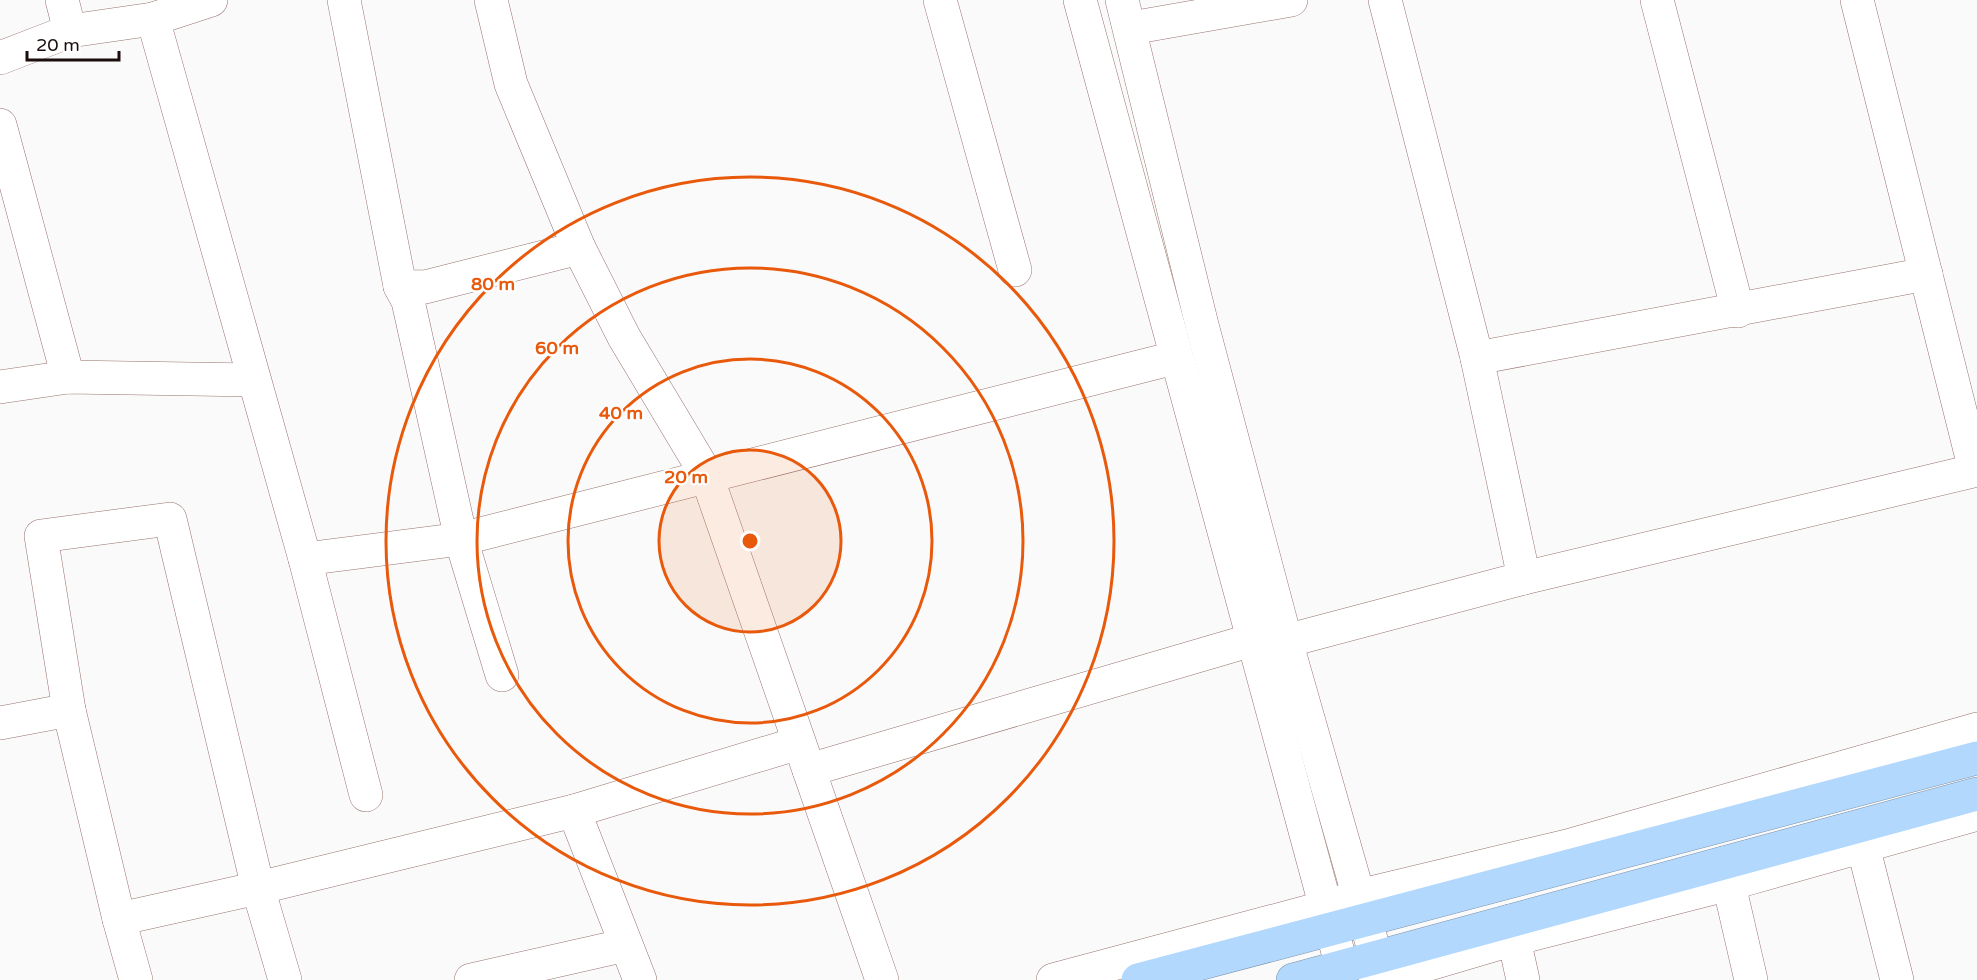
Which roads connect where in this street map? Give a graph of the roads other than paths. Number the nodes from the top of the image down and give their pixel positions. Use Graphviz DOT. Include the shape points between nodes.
graph roads {
  1 [pos="62,0"];
  2 [pos="344,0"];
  3 [pos="490,0"];
  4 [pos="940,0"];
  5 [pos="1080,0"];
  6 [pos="1291,0"];
  7 [pos="1385,0"];
  8 [pos="1657,0"];
  9 [pos="1857,0"];
  10 [pos="197,2"];
  11 [pos="1126,14"];
  12 [pos="153,19"];
  13 [pos="70,31"];
  14 [pos="0,58"];
  15 [pos="0,125"];
  16 [pos="579,248"];
  17 [pos="1015,270"];
  18 [pos="1926,274"];
  19 [pos="400,286"];
  20 [pos="1738,311"];
  21 [pos="1174,358"];
  22 [pos="1477,358"];
  23 [pos="68,377"];
  24 [pos="254,380"];
  25 [pos="0,387"];
  26 [pos="1976,470"];
  27 [pos="706,474"];
  28 [pos="461,539"];
  29 [pos="305,559"];
  30 [pos="1524,578"];
  31 [pos="1252,640"];
  32 [pos="1286,641"];
  33 [pos="502,675"];
  34 [pos="69,710"];
  35 [pos="0,723"];
  36 [pos="1977,729"];
  37 [pos="804,757"];
  38 [pos="1977,758"];
  39 [pos="1977,794"];
  40 [pos="366,795"];
  41 [pos="574,811"];
  42 [pos="1977,814"];
  43 [pos="1863,846"];
  44 [pos="1727,874"];
  45 [pos="258,888"];
  46 [pos="1362,908"];
  47 [pos="119,919"];
  48 [pos="1328,919"];
  49 [pos="1512,930"];
  50 [pos="1279,944"];
  51 [pos="626,945"];
  52 [pos="1342,967"];
  53 [pos="1375,969"];
  54 [pos="136,980"];
  55 [pos="285,980"];
  56 [pos="471,980"];
  57 [pos="640,980"];
  58 [pos="882,980"];
  59 [pos="1053,980"];
  60 [pos="1138,980"];
  61 [pos="1291,980"];
  62 [pos="1523,980"];
  63 [pos="1752,980"];
  64 [pos="1897,980"];
  1 -- 13 [label="street"];
  2 -- 19 [label="street"];
  3 -- 16 [label="street" via="511,84"];
  4 -- 17 [label="street"];
  5 -- 21 [label="street"];
  6 -- 11 [label="street"];
  7 -- 22 [label="street"];
  8 -- 20 [label="street"];
  9 -- 18 [label="street"];
  10 -- 12 [label="street"];
  11 -- 32 [label="street" via="1202,325"];
  12 -- 13 [label="street"];
  12 -- 24 [label="street"];
  13 -- 14 [label="street"];
  15 -- 23 [label="street"];
  16 -- 19 [label="street" via="425,287"];
  16 -- 27 [label="street" via="624,337"];
  18 -- 20 [label="street"];
  18 -- 26 [label="street"];
  19 -- 28 [label="street" via="408,301"];
  20 -- 22 [label="street"];
  21 -- 27 [label="street"];
  21 -- 31 [label="street"];
  22 -- 30 [label="street"];
  23 -- 24 [label="street"];
  23 -- 25 [label="street"];
  24 -- 29 [label="street"];
  26 -- 30 [label="street"];
  27 -- 28 [label="street"];
  27 -- 37 [label="street"];
  28 -- 29 [label="street"];
  28 -- 33 [label="street"];
  29 -- 40 [label="street"];
  30 -- 32 [label="street"];
  31 -- 37 [label="street"];
  31 -- 48 [label="street"];
  32 -- 46 [label="street"];
  34 -- 35 [label="street"];
  34 -- 45 [label="street" via="41,536 170,519"];
  34 -- 47 [label="street"];
  36 -- 46 [label="street"];
  37 -- 41 [label="street"];
  37 -- 58 [label="street"];
  38 -- 46 [label="highway"];
  39 -- 44 [label="highway"];
  41 -- 45 [label="street"];
  41 -- 51 [label="street"];
  42 -- 43 [label="street"];
  43 -- 44 [label="street"];
  43 -- 64 [label="street"];
  44 -- 49 [label="highway"];
  44 -- 63 [label="street"];
  45 -- 47 [label="street"];
  45 -- 55 [label="street"];
  46 -- 48 [label="highway"];
  46 -- 53 [label="street"];
  47 -- 54 [label="street"];
  48 -- 50 [label="highway"];
  48 -- 52 [label="street"];
  48 -- 59 [label="street"];
  49 -- 53 [label="highway"];
  49 -- 62 [label="street"];
  50 -- 60 [label="highway"];
  50 -- 61 [label="street"];
  51 -- 56 [label="street"];
  51 -- 57 [label="street"];
  52 -- 53 [label="highway"];
  52 -- 61 [label="highway"];
}
